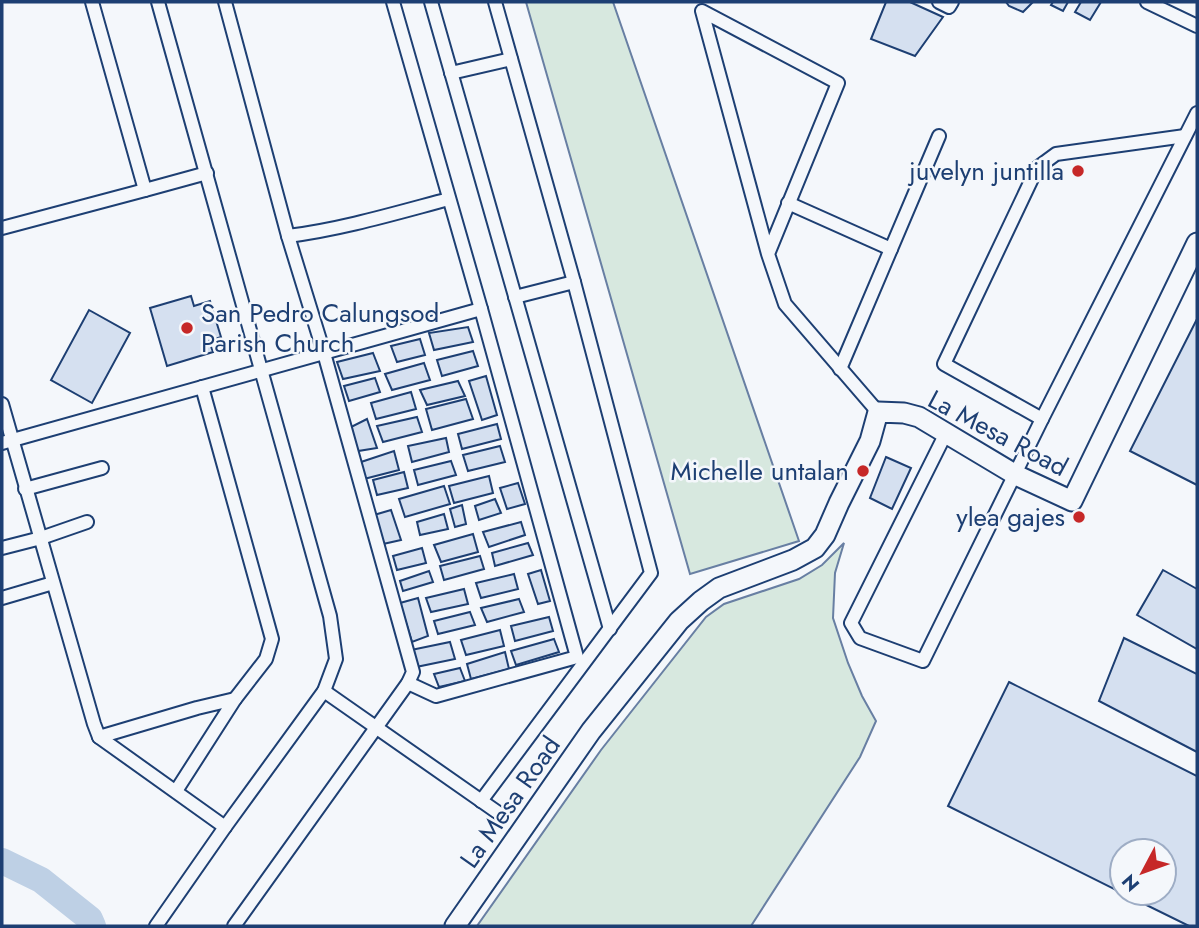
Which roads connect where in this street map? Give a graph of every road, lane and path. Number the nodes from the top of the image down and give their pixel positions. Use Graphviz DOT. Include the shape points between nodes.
graph roads {
  1 [pos="92,2"];
  2 [pos="158,2"];
  3 [pos="225,2"];
  4 [pos="393,2"];
  5 [pos="431,2"];
  6 [pos="495,2"];
  7 [pos="939,2"];
  8 [pos="952,2"];
  9 [pos="1147,2"];
  10 [pos="1197,26"];
  11 [pos="511,59"];
  12 [pos="451,73"];
  13 [pos="1197,113"];
  14 [pos="939,136"];
  15 [pos="1185,136"];
  16 [pos="207,173"];
  17 [pos="145,190"];
  18 [pos="449,199"];
  19 [pos="788,203"];
  20 [pos="2,228"];
  21 [pos="288,236"];
  22 [pos="1197,243"];
  23 [pos="891,249"];
  24 [pos="768,254"];
  25 [pos="574,282"];
  26 [pos="515,297"];
  27 [pos="481,309"];
  28 [pos="324,353"];
  29 [pos="840,369"];
  30 [pos="261,370"];
  31 [pos="202,387"];
  32 [pos="2,404"];
  33 [pos="877,412"];
  34 [pos="1042,419"];
  35 [pos="946,433"];
  36 [pos="7,441"];
  37 [pos="102,468"];
  38 [pos="1016,475"];
  39 [pos="25,489"];
  40 [pos="87,522"];
  41 [pos="41,538"];
  42 [pos="2,548"];
  43 [pos="53,583"];
  44 [pos="2,598"];
  45 [pos="610,629"];
  46 [pos="408,683"];
  47 [pos="324,691"];
  48 [pos="235,698"];
  49 [pos="377,727"];
  50 [pos="99,737"];
  51 [pos="176,791"];
  52 [pos="481,801"];
  53 [pos="500,814"];
  54 [pos="225,827"];
  55 [pos="156,926"];
  56 [pos="234,926"];
  57 [pos="456,926"];
  1 -- 17 [label="street"];
  2 -- 16 [label="street"];
  3 -- 21 [label="street"];
  4 -- 18 [label="street"];
  5 -- 12 [label="street"];
  6 -- 11 [label="street"];
  7 -- 8 [label="street" via="949,7"];
  9 -- 10 [label="street"];
  11 -- 12 [label="street"];
  11 -- 25 [label="street"];
  12 -- 26 [label="street"];
  13 -- 15 [label="street"];
  14 -- 23 [label="street"];
  15 -- 34 [label="street"];
  15 -- 34 [label="street" via="1056,154 1037,168 944,364"];
  16 -- 17 [label="street"];
  16 -- 30 [label="street"];
  17 -- 20 [label="street"];
  18 -- 21 [label="street" via="322,232"];
  18 -- 27 [label="street"];
  19 -- 23 [label="street"];
  19 -- 24 [label="street"];
  19 -- 24 [label="street" via="838,83 702,11"];
  21 -- 28 [label="street"];
  22 -- 38 [label="street, La Mesa Road" via="1072,501"];
  23 -- 29 [label="street"];
  24 -- 29 [label="street" via="785,304"];
  25 -- 26 [label="street"];
  25 -- 45 [label="street" via="651,573"];
  26 -- 45 [label="street"];
  27 -- 28 [label="street"];
  27 -- 46 [label="street" via="577,657 436,696"];
  28 -- 30 [label="street"];
  28 -- 46 [label="street" via="413,672"];
  29 -- 33 [label="street"];
  30 -- 31 [label="street"];
  30 -- 47 [label="street" via="330,616 336,659"];
  31 -- 36 [label="street"];
  31 -- 48 [label="street" via="272,639 266,659"];
  32 -- 36 [label="street"];
  33 -- 35 [label="street, La Mesa Road" via="904,412"];
  33 -- 57 [label="street, La Mesa Road" via="870,441 820,542 793,560 719,588 679,621 591,731"];
  34 -- 38 [label="street"];
  35 -- 38 [label="street, La Mesa Road"];
  35 -- 38 [label="street" via="851,623 860,638 923,661"];
  36 -- 39 [label="street"];
  37 -- 39 [label="street"];
  39 -- 41 [label="street"];
  40 -- 41 [label="street"];
  41 -- 42 [label="street"];
  41 -- 43 [label="street"];
  43 -- 44 [label="street"];
  43 -- 50 [label="street"];
  45 -- 52 [label="street"];
  46 -- 49 [label="street"];
  47 -- 49 [label="street"];
  47 -- 54 [label="street"];
  48 -- 50 [label="street"];
  48 -- 51 [label="street"];
  49 -- 52 [label="street"];
  49 -- 56 [label="street"];
  50 -- 51 [label="street"];
  51 -- 54 [label="street"];
  52 -- 53 [label="street"];
  54 -- 55 [label="street"];
}
